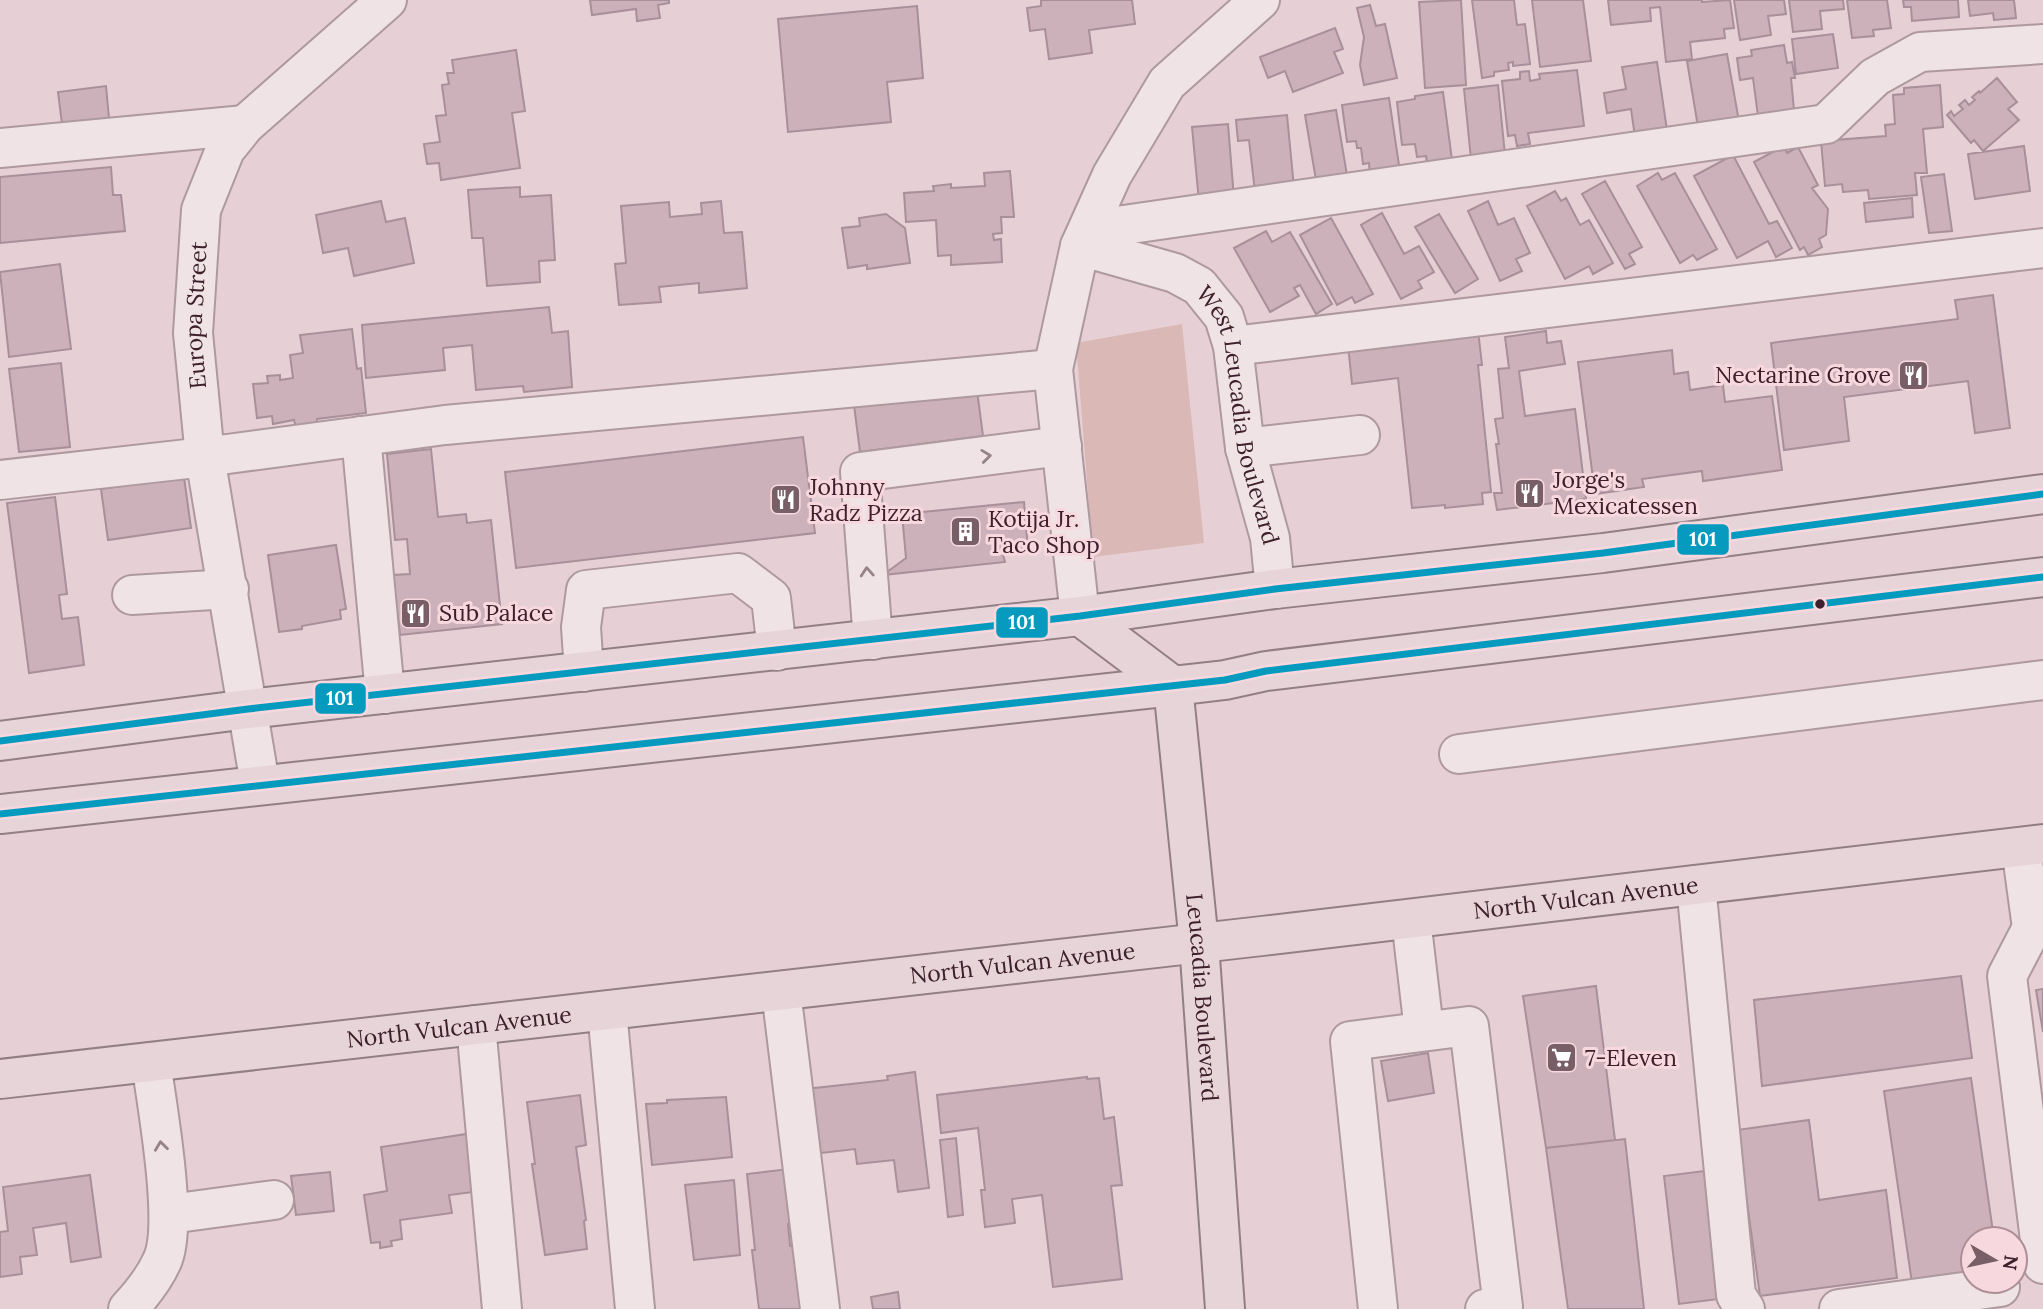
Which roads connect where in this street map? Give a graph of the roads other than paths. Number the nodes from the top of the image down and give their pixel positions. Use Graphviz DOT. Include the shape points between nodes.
graph roads {
  1 [pos="387,0"];
  2 [pos="1260,0"];
  3 [pos="2043,44"];
  4 [pos="245,125"];
  5 [pos="0,148"];
  6 [pos="1085,238"];
  7 [pos="2043,248"];
  8 [pos="1233,346"];
  9 [pos="1053,369"];
  10 [pos="1360,435"];
  11 [pos="361,436"];
  12 [pos="1062,446"];
  13 [pos="1245,448"];
  14 [pos="205,457"];
  15 [pos="0,480"];
  16 [pos="2043,494"];
  17 [pos="2043,577"];
  18 [pos="229,589"];
  19 [pos="1275,589"];
  20 [pos="132,595"];
  21 [pos="1080,616"];
  22 [pos="873,640"];
  23 [pos="777,650"];
  24 [pos="584,672"];
  25 [pos="2043,680"];
  26 [pos="1173,686"];
  27 [pos="385,694"];
  28 [pos="248,709"];
  29 [pos="0,741"];
  30 [pos="1459,754"];
  31 [pos="260,784"];
  32 [pos="0,814"];
  33 [pos="2032,846"];
  34 [pos="1696,885"];
  35 [pos="1411,919"];
  36 [pos="2037,927"];
  37 [pos="1199,943"];
  38 [pos="781,991"];
  39 [pos="607,1010"];
  40 [pos="475,1025"];
  41 [pos="1424,1030"];
  42 [pos="152,1062"];
  43 [pos="0,1079"];
  44 [pos="274,1200"];
  45 [pos="170,1214"];
  46 [pos="2043,1264"];
  47 [pos="1959,1293"];
  48 [pos="128,1309"];
  49 [pos="502,1309"];
  50 [pos="635,1309"];
  51 [pos="820,1309"];
  52 [pos="1225,1309"];
  53 [pos="1378,1309"];
  54 [pos="1485,1309"];
  55 [pos="1745,1309"];
  56 [pos="1839,1309"];
  1 -- 4 [label="street, Europa Street"];
  2 -- 6 [label="street" via="1167,83 1112,175"];
  3 -- 6 [label="street" via="1920,52 1875,77 1826,124"];
  4 -- 5 [label="street"];
  4 -- 14 [label="street, Europa Street" via="225,150 201,210 193,333"];
  6 -- 8 [label="street, West Leucadia Boulevard" via="1199,286 1224,317"];
  6 -- 9 [label="street"];
  7 -- 8 [label="street"];
  8 -- 13 [label="street, West Leucadia Boulevard"];
  9 -- 11 [label="street"];
  9 -- 12 [label="street"];
  10 -- 13 [label="street"];
  11 -- 14 [label="street"];
  11 -- 27 [label="street"];
  12 -- 21 [label="street"];
  22 -- 12 [label="street, one-way" via="860,472"];
  13 -- 19 [label="street, West Leucadia Boulevard" via="1270,538"];
  14 -- 15 [label="street"];
  14 -- 18 [label="street, Europa Street"];
  16 -- 19 [label="main road" via="1603,553"];
  17 -- 26 [label="main road"];
  18 -- 20 [label="street"];
  18 -- 28 [label="street, Europa Street"];
  19 -- 21 [label="main road"];
  21 -- 22 [label="main road"];
  21 -- 26 [label="main road"];
  22 -- 23 [label="main road"];
  23 -- 24 [label="main road"];
  23 -- 24 [label="street" via="771,598 738,573 586,590 581,627"];
  24 -- 27 [label="main road"];
  25 -- 30 [label="street"];
  26 -- 31 [label="main road"];
  26 -- 37 [label="main road, Leucadia Boulevard"];
  27 -- 28 [label="main road"];
  28 -- 29 [label="main road"];
  28 -- 31 [label="street, Europa Street"];
  31 -- 32 [label="main road"];
  33 -- 34 [label="main road, North Vulcan Avenue"];
  33 -- 36 [label="street"];
  34 -- 35 [label="main road, North Vulcan Avenue"];
  34 -- 55 [label="street" via="1736,1294"];
  35 -- 37 [label="main road, North Vulcan Avenue"];
  35 -- 41 [label="street"];
  36 -- 46 [label="street" via="2007,976"];
  37 -- 38 [label="main road, North Vulcan Avenue"];
  37 -- 52 [label="main road, Leucadia Boulevard"];
  38 -- 39 [label="main road, North Vulcan Avenue"];
  38 -- 51 [label="street"];
  39 -- 40 [label="main road, North Vulcan Avenue"];
  39 -- 50 [label="street"];
  40 -- 42 [label="main road, North Vulcan Avenue"];
  40 -- 49 [label="street"];
  41 -- 53 [label="street" via="1350,1041"];
  41 -- 54 [label="street" via="1469,1026 1503,1307"];
  42 -- 43 [label="main road, North Vulcan Avenue"];
  45 -- 42 [label="street, one-way"];
  44 -- 45 [label="street"];
  45 -- 48 [label="street" via="164,1259"];
  47 -- 56 [label="street"];
}
